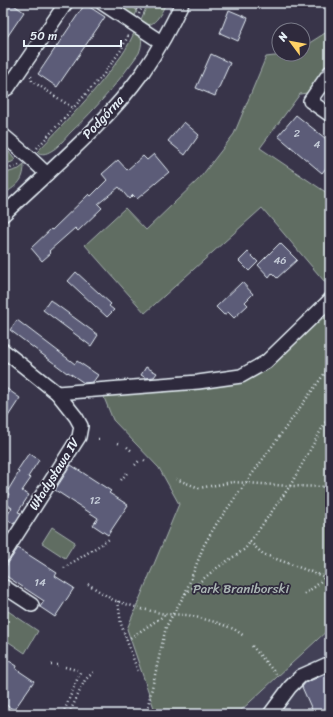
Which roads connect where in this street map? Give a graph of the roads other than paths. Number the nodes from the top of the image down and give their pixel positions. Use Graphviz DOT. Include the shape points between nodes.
graph roads {
  1 [pos="66,3"];
  2 [pos="102,3"];
  3 [pos="182,3"];
  4 [pos="161,42"];
  5 [pos="330,72"];
  6 [pos="3,92"];
  7 [pos="330,115"];
  8 [pos="3,135"];
  9 [pos="47,174"];
  10 [pos="3,215"];
  11 [pos="330,300"];
  12 [pos="3,350"];
  13 [pos="57,393"];
  14 [pos="3,556"];
  15 [pos="3,586"];
  16 [pos="32,605"];
  17 [pos="330,663"];
  18 [pos="270,714"];
  1 -- 6 [label="street"];
  2 -- 4 [label="street"];
  3 -- 4 [label="street, Podgórna"];
  4 -- 9 [label="street, Podgórna" via="122,98"];
  5 -- 7 [label="street" via="310,101"];
  8 -- 9 [label="street"];
  9 -- 10 [label="street, Podgórna"];
  11 -- 13 [label="street" via="266,362 241,376 198,382"];
  12 -- 13 [label="street, Władysława IV"];
  13 -- 14 [label="street, Władysława IV" via="81,426 79,436"];
  15 -- 16 [label="street"];
  17 -- 18 [label="street" via="301,676"];
}
